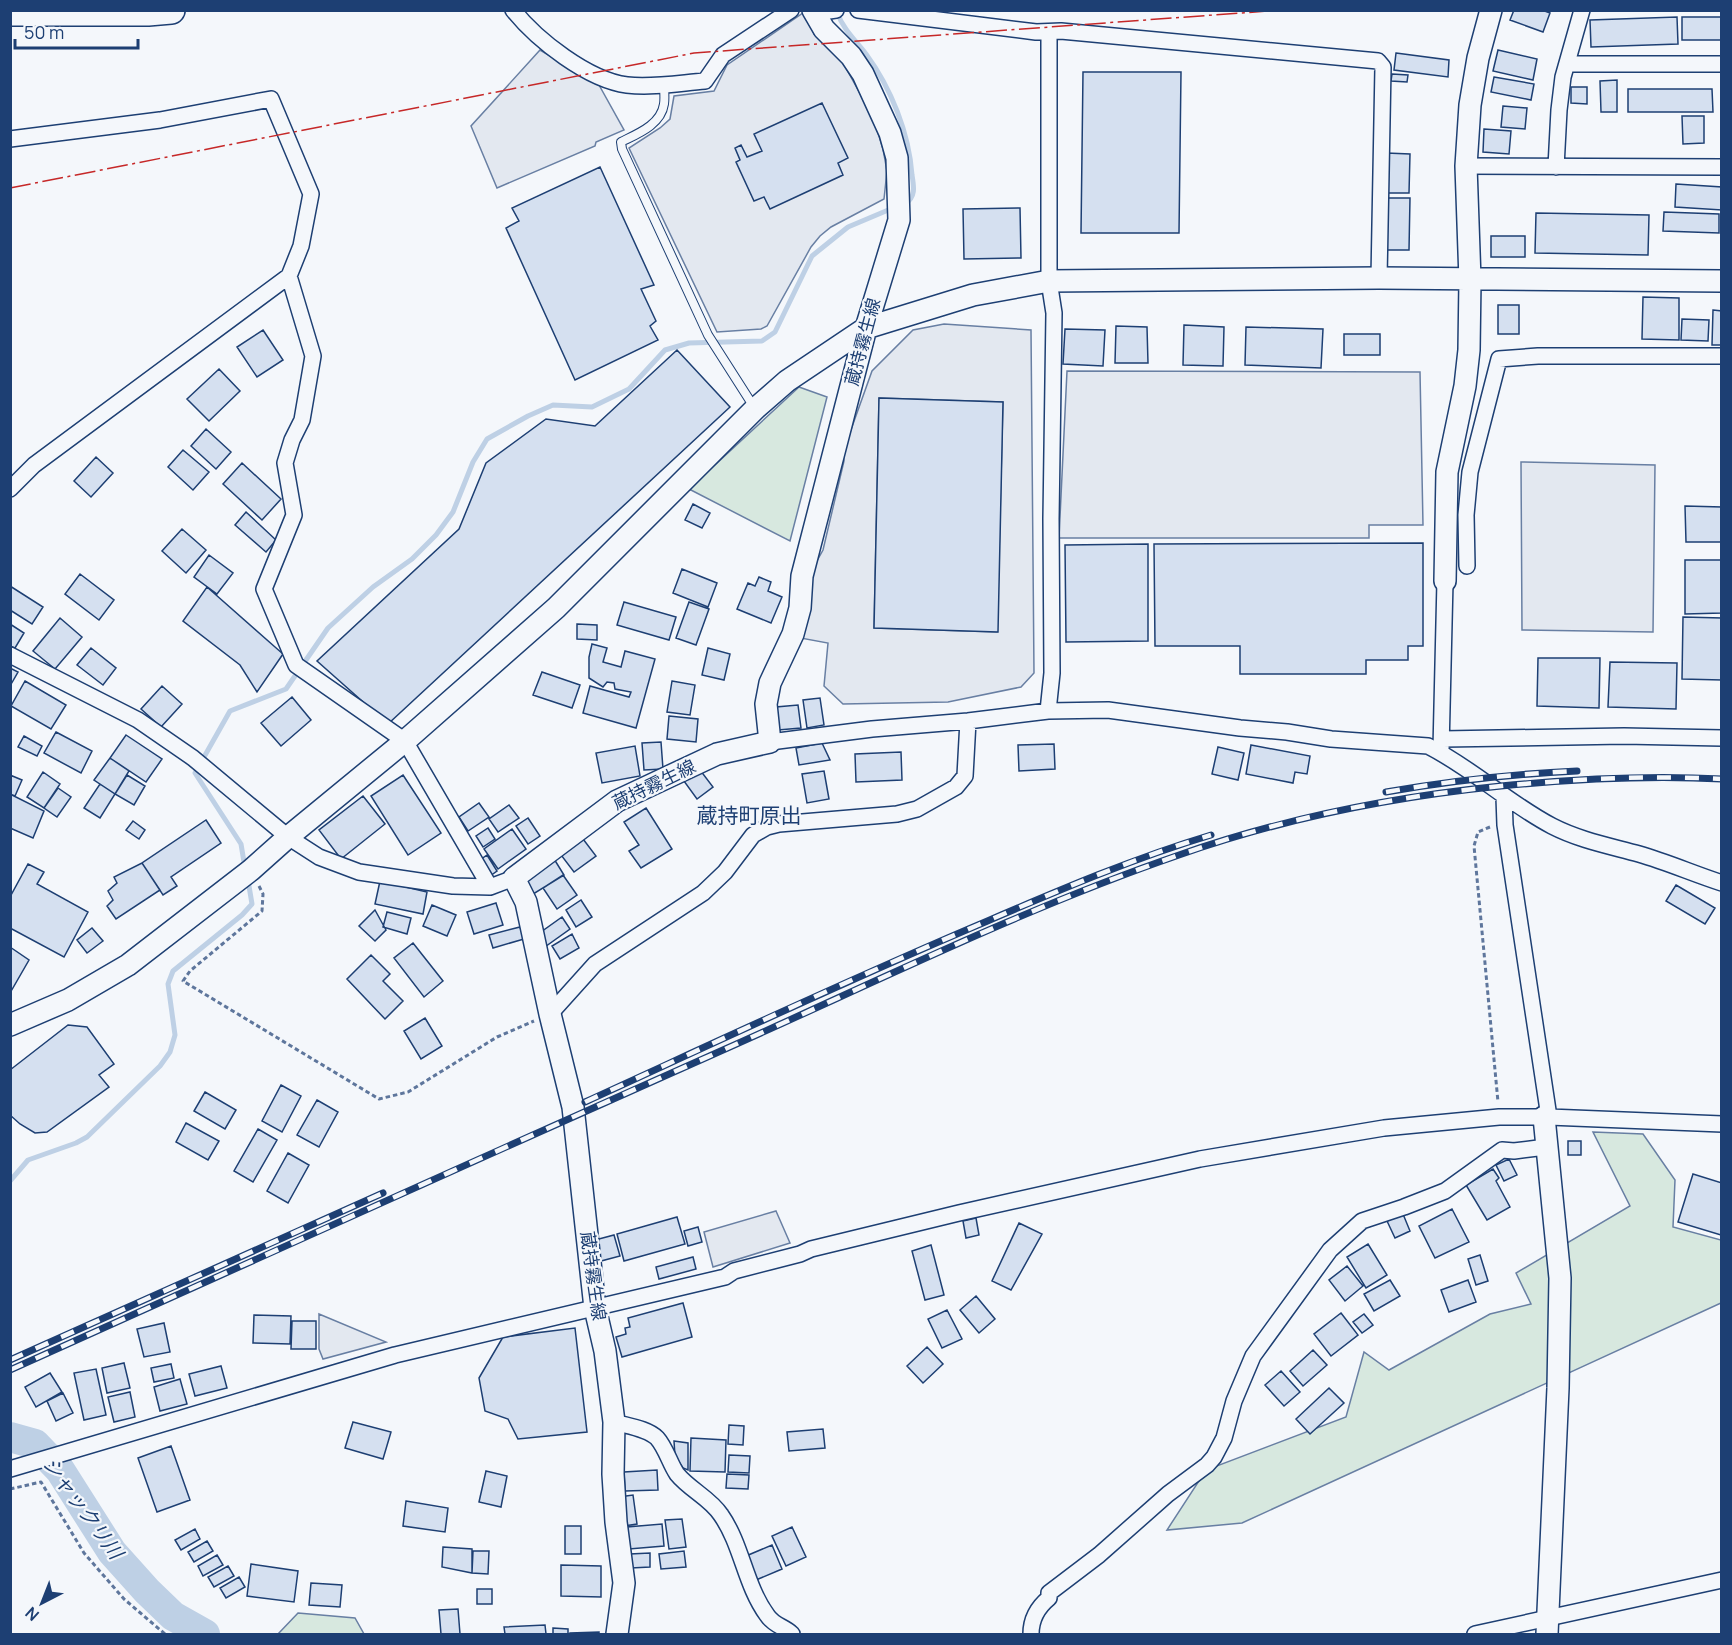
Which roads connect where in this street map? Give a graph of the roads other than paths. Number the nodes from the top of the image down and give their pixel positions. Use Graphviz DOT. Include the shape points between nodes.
graph roads {
  1 [pos="171,10"];
  2 [pos="513,10"];
  3 [pos="791,10"];
  4 [pos="858,10"];
  5 [pos="1491,10"];
  6 [pos="1582,10"];
  7 [pos="821,11"];
  8 [pos="10,12"];
  9 [pos="1049,33"];
  10 [pos="1567,64"];
  11 [pos="1722,64"];
  12 [pos="664,84"];
  13 [pos="10,139"];
  14 [pos="1466,166"];
  15 [pos="1556,167"];
  16 [pos="1722,167"];
  17 [pos="289,276"];
  18 [pos="1379,278"];
  19 [pos="1470,280"];
  20 [pos="1049,281"];
  21 [pos="1722,281"];
  22 [pos="866,328"];
  23 [pos="1722,356"];
  24 [pos="755,409"];
  25 [pos="10,489"];
  26 [pos="1467,566"];
  27 [pos="1445,580"];
  28 [pos="10,655"];
  29 [pos="1048,711"];
  30 [pos="968,721"];
  31 [pos="1722,738"];
  32 [pos="405,741"];
  33 [pos="770,742"];
  34 [pos="1442,746"];
  35 [pos="1504,797"];
  36 [pos="288,837"];
  37 [pos="514,878"];
  38 [pos="1722,884"];
  39 [pos="490,887"];
  40 [pos="550,1014"];
  41 [pos="10,1025"];
  42 [pos="1546,1117"];
  43 [pos="1722,1124"];
  44 [pos="1546,1147"];
  45 [pos="595,1308"];
  46 [pos="615,1422"];
  47 [pos="10,1469"];
  48 [pos="1722,1580"];
  49 [pos="1547,1626"];
  50 [pos="1031,1632"];
  51 [pos="786,1633"];
  52 [pos="617,1635"];
  53 [pos="1016,1635"];
  54 [pos="1474,1635"];
  1 -- 8 [label="highway"];
  2 -- 12 [label="street" via="541,39 600,77 629,85"];
  3 -- 12 [label="street" via="723,55 705,81"];
  4 -- 9 [label="street"];
  5 -- 14 [label="street" via="1474,82"];
  6 -- 10 [label="street"];
  7 -- 22 [label="street, 蔵持霧生線" via="824,29 863,74 897,158 899,220"];
  9 -- 18 [label="street" via="1378,62 1383,67"];
  9 -- 20 [label="street"];
  10 -- 11 [label="street"];
  10 -- 15 [label="street" via="1559,110"];
  12 -- 24 [label="lane" via="664,105 659,116 621,142 622,149 708,334"];
  13 -- 17 [label="street" via="160,120 271,99 311,194 301,246"];
  14 -- 15 [label="street"];
  14 -- 19 [label="street"];
  15 -- 16 [label="street"];
  17 -- 25 [label="street" via="34,465"];
  17 -- 32 [label="street" via="313,356 302,420 285,463 294,515 264,589 296,665"];
  18 -- 19 [label="street"];
  18 -- 20 [label="street"];
  19 -- 21 [label="street"];
  19 -- 27 [label="street" via="1465,386 1447,472"];
  20 -- 22 [label="street" via="973,295"];
  20 -- 29 [label="street" via="1054,313 1052,673"];
  22 -- 24 [label="street" via="787,381"];
  22 -- 33 [label="street, 蔵持霧生線" via="802,576 793,634 770,683 766,705"];
  23 -- 26 [label="street" via="1499,359 1470,472"];
  24 -- 32 [label="street" via="556,608"];
  27 -- 34 [label="street"];
  28 -- 36 [label="street" via="138,720 193,758"];
  29 -- 30 [label="street"];
  29 -- 34 [label="street" via="1108,710 1331,739"];
  30 -- 33 [label="street"];
  30 -- 40 [label="street" via="965,777 956,787 910,811 779,824 759,831 710,888 595,964"];
  31 -- 34 [label="street" via="1612,736"];
  32 -- 36 [label="street"];
  32 -- 39 [label="street"];
  33 -- 37 [label="street, 蔵持霧生線" via="717,754 617,801"];
  34 -- 35 [label="street"];
  35 -- 38 [label="street" via="1553,826"];
  35 -- 42 [label="street"];
  36 -- 39 [label="street" via="318,857 360,872 453,886"];
  36 -- 41 [label="street" via="228,890 128,965 68,1000"];
  37 -- 39 [label="street"];
  37 -- 40 [label="street, 蔵持霧生線" via="526,902"];
  40 -- 45 [label="street, 蔵持霧生線" via="573,1107"];
  42 -- 43 [label="street"];
  42 -- 44 [label="street"];
  42 -- 45 [label="street" via="1499,1117 1384,1128 1200,1159 822,1246 725,1277"];
  44 -- 49 [label="street" via="1560,1278"];
  44 -- 50 [label="street" via="1502,1150 1445,1191 1362,1221 1330,1250 1253,1356 1214,1457 1049,1593 1040,1605"];
  45 -- 46 [label="street, 蔵持霧生線"];
  45 -- 47 [label="street" via="395,1354"];
  46 -- 51 [label="street" via="658,1438 677,1474 721,1514 758,1599 767,1615"];
  46 -- 52 [label="street, 蔵持霧生線" via="613,1474 624,1583"];
  48 -- 49 [label="street"];
  49 -- 54 [label="street"];
  50 -- 53 [label="street"];
}
